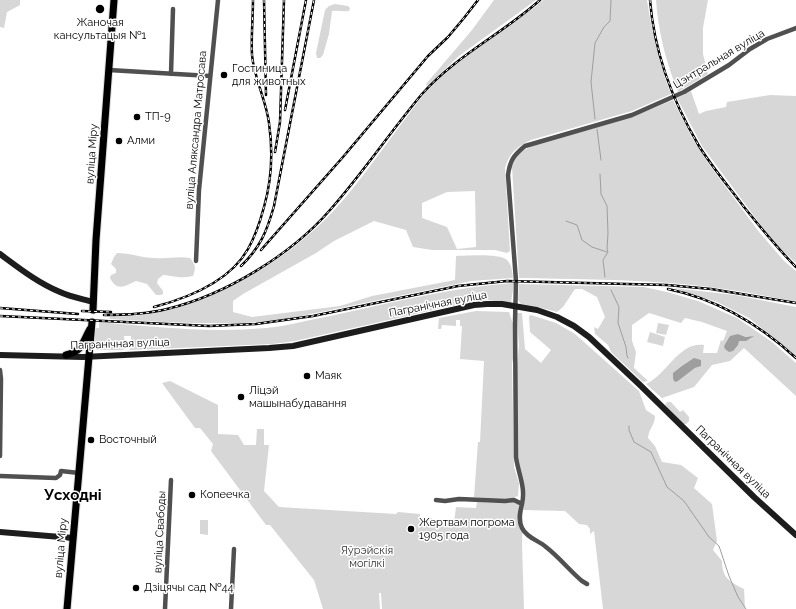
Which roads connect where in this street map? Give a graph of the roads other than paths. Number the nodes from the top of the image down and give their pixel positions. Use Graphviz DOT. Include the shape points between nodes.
graph roads {
  1 [pos="114,0"];
  2 [pos="218,0"];
  3 [pos="173,9"];
  4 [pos="796,28"];
  5 [pos="109,70"];
  6 [pos="171,74"];
  7 [pos="210,76"];
  8 [pos="0,254"];
  9 [pos="196,261"];
  10 [pos="93,302"];
  11 [pos="515,306"];
  12 [pos="93,319"];
  13 [pos="66,355"];
  14 [pos="89,356"];
  15 [pos="1,357"];
  16 [pos="0,370"];
  17 [pos="0,456"];
  18 [pos="79,473"];
  19 [pos="0,476"];
  20 [pos="172,480"];
  21 [pos="436,500"];
  22 [pos="522,504"];
  23 [pos="0,532"];
  24 [pos="796,535"];
  25 [pos="73,538"];
  26 [pos="234,549"];
  27 [pos="587,584"];
  28 [pos="67,609"];
  29 [pos="165,609"];
  30 [pos="231,609"];
  1 -- 5 [label="main road, вуліца Міру"];
  2 -- 7 [label="street, вуліца Аляксандра Матросава"];
  3 -- 6 [label="street"];
  4 -- 11 [label="street, Цэнтральная вуліца" via="767,39 684,92 632,115 525,146 514,155 508,175 516,281"];
  5 -- 6 [label="street"];
  5 -- 10 [label="main road, вуліца Міру"];
  6 -- 7 [label="street"];
  7 -- 9 [label="street, вуліца Аляксандра Матросава" via="199,190"];
  8 -- 10 [label="street" via="62,293"];
  10 -- 12 [label="main road, вуліца Міру"];
  11 -- 14 [label="street, Пагранічная вуліца" via="474,305 293,346"];
  11 -- 22 [label="street, Цэнтральная вуліца" via="516,457 524,489"];
  11 -- 24 [label="street, Пагранічная вуліца" via="557,317 589,337"];
  12 -- 13 [label="main road" via="80,348"];
  12 -- 14 [label="main road, вуліца Міру"];
  13 -- 14 [label="street, Пагранічная вуліца"];
  13 -- 15 [label="street, Пагранічная вуліца"];
  14 -- 18 [label="main road, вуліца Міру"];
  16 -- 17 [label="street"];
  18 -- 19 [label="street" via="62,471 56,478"];
  18 -- 25 [label="main road, вуліца Міру"];
  20 -- 29 [label="street, вуліца Свабоды"];
  21 -- 22 [label="street" via="514,500"];
  22 -- 27 [label="street, Цэнтральная вуліца" via="520,523 524,531 545,546"];
  23 -- 25 [label="street"];
  25 -- 28 [label="main road, вуліца Міру"];
  26 -- 30 [label="street"];
}
